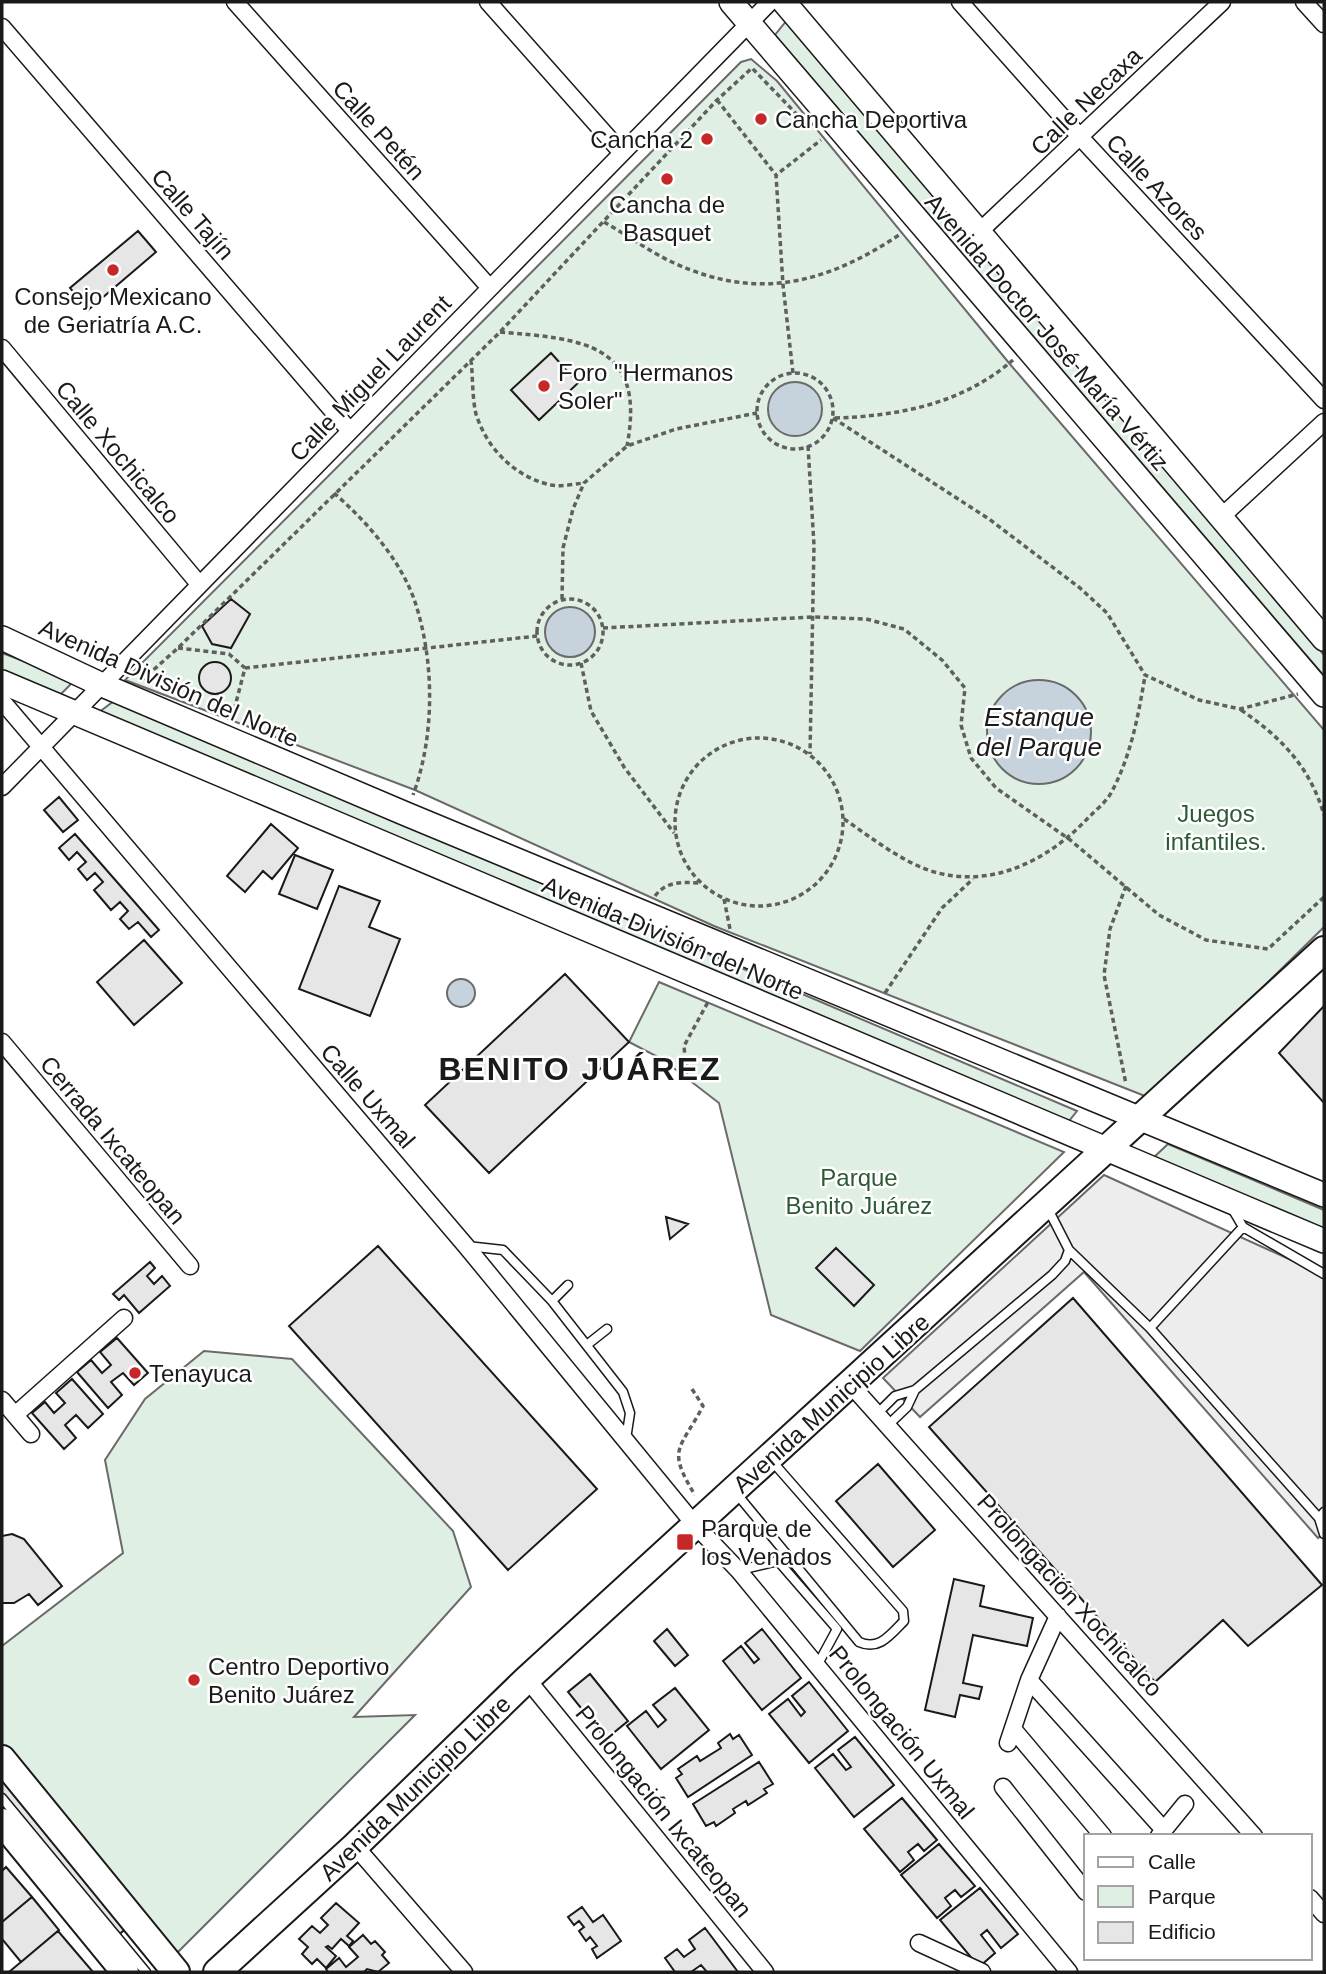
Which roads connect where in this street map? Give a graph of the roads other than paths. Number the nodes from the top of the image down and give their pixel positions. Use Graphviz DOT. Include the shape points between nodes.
graph roads {
  1 [pos="235,2"];
  2 [pos="488,2"];
  3 [pos="731,2"];
  4 [pos="770,2"];
  5 [pos="784,2"];
  6 [pos="960,2"];
  7 [pos="1222,2"];
  8 [pos="1304,2"];
  9 [pos="750,23"];
  10 [pos="1324,24"];
  11 [pos="2,27"];
  12 [pos="1081,138"];
  13 [pos="622,153"];
  14 [pos="979,232"];
  15 [pos="490,288"];
  16 [pos="2,348"];
  17 [pos="1324,400"];
  18 [pos="1324,422"];
  19 [pos="349,431"];
  20 [pos="1220,518"];
  21 [pos="200,584"];
  22 [pos="2,638"];
  23 [pos="1324,639"];
  24 [pos="2,682"];
  25 [pos="100,684"];
  26 [pos="1319,689"];
  27 [pos="2,701"];
  28 [pos="73,713"];
  29 [pos="40,747"];
  30 [pos="2,787"];
  31 [pos="1324,950"];
  32 [pos="2,1042"];
  33 [pos="1141,1119"];
  34 [pos="1106,1150"];
  35 [pos="1324,1195"];
  36 [pos="1228,1201"];
  37 [pos="1046,1206"];
  38 [pos="1243,1227"];
  39 [pos="1324,1241"];
  40 [pos="466,1246"];
  41 [pos="1069,1250"];
  42 [pos="190,1266"];
  43 [pos="1324,1274"];
  44 [pos="568,1285"];
  45 [pos="552,1301"];
  46 [pos="124,1318"];
  47 [pos="1150,1328"];
  48 [pos="607,1329"];
  49 [pos="587,1344"];
  50 [pos="851,1385"];
  51 [pos="915,1390"];
  52 [pos="2,1399"];
  53 [pos="15,1415"];
  54 [pos="882,1420"];
  55 [pos="31,1434"];
  56 [pos="625,1441"];
  57 [pos="770,1459"];
  58 [pos="734,1490"];
  59 [pos="1321,1515"];
  60 [pos="701,1520"];
  61 [pos="1324,1534"];
  62 [pos="783,1550"];
  63 [pos="778,1561"];
  64 [pos="739,1570"];
  65 [pos="1058,1616"];
  66 [pos="840,1627"];
  67 [pos="818,1664"];
  68 [pos="527,1679"];
  69 [pos="1029,1680"];
  70 [pos="2,1759"];
  71 [pos="2,1767"];
  72 [pos="1003,1787"];
  73 [pos="2,1798"];
  74 [pos="1185,1804"];
  75 [pos="2,1822"];
  76 [pos="1162,1833"];
  77 [pos="1101,1834"];
  78 [pos="1252,1834"];
  79 [pos="355,1846"];
  80 [pos="1084,1889"];
  81 [pos="1312,1900"];
  82 [pos="1324,1914"];
  83 [pos="919,1943"];
  84 [pos="125,1972"];
  85 [pos="146,1972"];
  86 [pos="166,1972"];
  87 [pos="176,1972"];
  88 [pos="217,1972"];
  89 [pos="464,1972"];
  90 [pos="765,1972"];
  91 [pos="982,1972"];
  92 [pos="1069,1972"];
  1 -- 15 [label="street, Calle Petén"];
  2 -- 13 [label="street"];
  3 -- 9 [label="main road, Avenida Doctor José María Vértiz"];
  4 -- 9 [label="street, Calle Miguel Laurent"];
  5 -- 14 [label="main road, Avenida Doctor José María Vértiz"];
  6 -- 12 [label="street, Calle Azores"];
  7 -- 12 [label="street, Calle Necaxa"];
  8 -- 10 [label="street"];
  9 -- 13 [label="street, Calle Miguel Laurent"];
  9 -- 26 [label="main road, Avenida Doctor José María Vértiz"];
  11 -- 19 [label="street, Calle Tajín"];
  12 -- 14 [label="street, Calle Necaxa"];
  12 -- 17 [label="street, Calle Azores"];
  13 -- 15 [label="street, Calle Miguel Laurent"];
  14 -- 20 [label="main road, Avenida Doctor José María Vértiz"];
  15 -- 19 [label="street, Calle Miguel Laurent"];
  16 -- 21 [label="street, Calle Xochicalco"];
  18 -- 20 [label="street"];
  19 -- 21 [label="street, Calle Miguel Laurent"];
  20 -- 23 [label="main road, Avenida Doctor José María Vértiz"];
  21 -- 25 [label="street, Calle Miguel Laurent"];
  22 -- 25 [label="main road, Avenida División del Norte"];
  24 -- 28 [label="main road, Avenida División del Norte"];
  25 -- 28 [label="street, Calle Miguel Laurent"];
  25 -- 33 [label="main road, Avenida División del Norte"];
  27 -- 29 [label="street, Calle Uxmal"];
  28 -- 29 [label="street, Calle Miguel Laurent"];
  28 -- 34 [label="main road, Avenida División del Norte"];
  29 -- 30 [label="street, Calle Miguel Laurent"];
  29 -- 40 [label="street, Calle Uxmal"];
  31 -- 33 [label="main road, Avenida Municipio Libre"];
  32 -- 42 [label="street, Cerrada Ixcateopan"];
  33 -- 34 [label="main road, Avenida Municipio Libre"];
  33 -- 35 [label="main road, Avenida División del Norte"];
  34 -- 36 [label="main road, Avenida División del Norte"];
  34 -- 37 [label="main road, Avenida Municipio Libre"];
  36 -- 38 [label="lane"];
  36 -- 39 [label="main road, Avenida División del Norte"];
  37 -- 41 [label="lane"];
  37 -- 50 [label="main road, Avenida Municipio Libre"];
  38 -- 43 [label="lane"];
  38 -- 47 [label="lane"];
  40 -- 45 [label="lane" via="503,1250"];
  40 -- 56 [label="street, Calle Uxmal"];
  41 -- 47 [label="lane"];
  41 -- 51 [label="lane" via="1052,1276"];
  44 -- 45 [label="lane"];
  45 -- 49 [label="lane"];
  46 -- 53 [label="street"];
  47 -- 59 [label="lane" via="1291,1490"];
  48 -- 49 [label="lane"];
  49 -- 56 [label="lane" via="623,1392 631,1413"];
  50 -- 54 [label="street, Prolongación Xochicalco"];
  50 -- 57 [label="main road, Avenida Municipio Libre"];
  51 -- 54 [label="lane" via="907,1407"];
  51 -- 54 [label="lane" via="895,1396"];
  52 -- 53 [label="street"];
  53 -- 55 [label="street"];
  54 -- 65 [label="street, Prolongación Xochicalco"];
  56 -- 60 [label="street, Calle Uxmal"];
  57 -- 58 [label="main road, Avenida Municipio Libre"];
  57 -- 66 [label="lane" via="905,1617 881,1643 869,1646"];
  58 -- 60 [label="main road, Avenida Municipio Libre"];
  58 -- 62 [label="lane"];
  59 -- 61 [label="lane"];
  60 -- 64 [label="street, Prolongación Uxmal"];
  60 -- 68 [label="main road, Avenida Municipio Libre"];
  62 -- 63 [label="lane"];
  62 -- 66 [label="lane"];
  63 -- 64 [label="lane"];
  63 -- 66 [label="lane"];
  64 -- 67 [label="street, Prolongación Uxmal"];
  65 -- 69 [label="street"];
  65 -- 78 [label="street, Prolongación Xochicalco"];
  66 -- 67 [label="lane"];
  67 -- 92 [label="street, Prolongación Uxmal"];
  68 -- 79 [label="main road, Avenida Municipio Libre"];
  68 -- 90 [label="street, Prolongación Ixcateopan"];
  69 -- 76 [label="street"];
  69 -- 77 [label="street" via="1011,1736"];
  70 -- 87 [label="main road"];
  71 -- 86 [label="lane"];
  72 -- 80 [label="street"];
  73 -- 85 [label="lane"];
  74 -- 76 [label="street"];
  75 -- 84 [label="main road"];
  79 -- 88 [label="main road, Avenida Municipio Libre"];
  79 -- 89 [label="street"];
  81 -- 82 [label="street"];
  83 -- 91 [label="street"];
}
